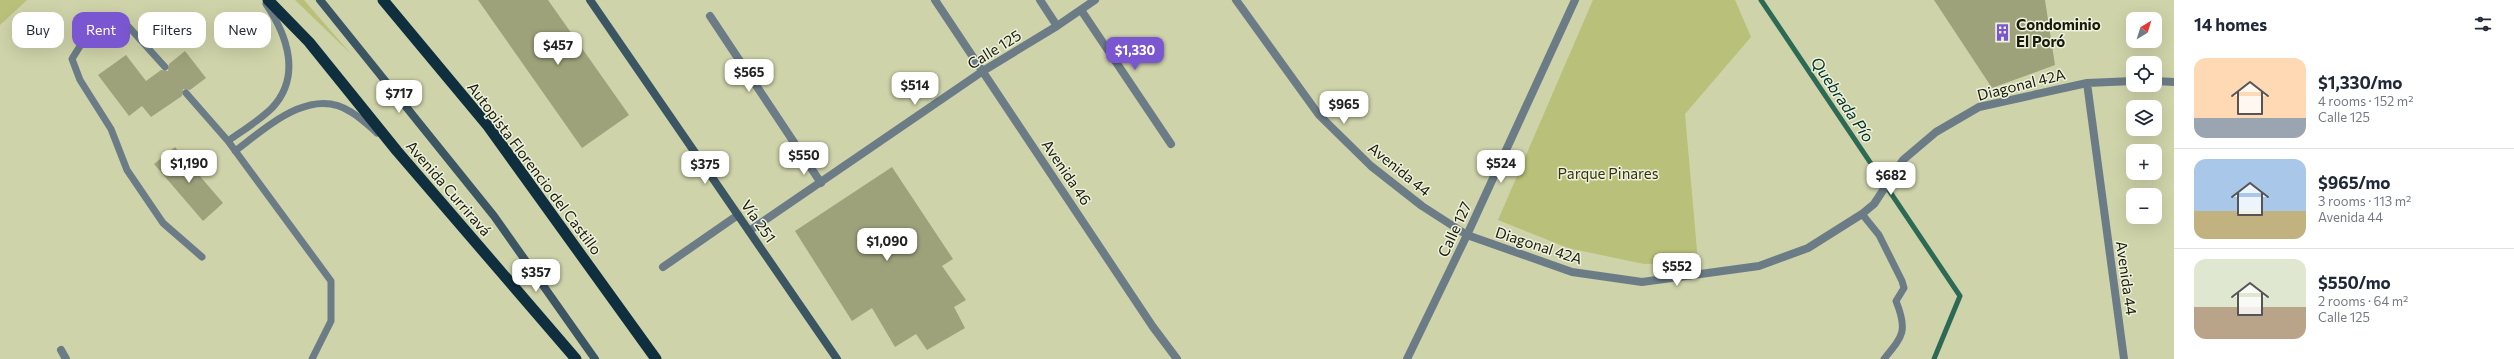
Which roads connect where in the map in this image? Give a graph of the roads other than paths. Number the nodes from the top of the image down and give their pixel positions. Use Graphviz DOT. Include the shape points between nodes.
graph roads {
  1 [pos="264,0"];
  2 [pos="268,0"];
  3 [pos="320,0"];
  4 [pos="383,0"];
  5 [pos="590,0"];
  6 [pos="935,0"];
  7 [pos="1040,0"];
  8 [pos="1095,0"];
  9 [pos="1236,0"];
  10 [pos="1575,0"];
  11 [pos="1081,10"];
  12 [pos="710,16"];
  13 [pos="1057,26"];
  14 [pos="165,66"];
  15 [pos="983,72"];
  16 [pos="2126,80"];
  17 [pos="2162,81"];
  18 [pos="2174,82"];
  19 [pos="2087,83"];
  20 [pos="186,93"];
  21 [pos="228,141"];
  22 [pos="1171,144"];
  23 [pos="397,151"];
  24 [pos="235,152"];
  25 [pos="820,182"];
  26 [pos="1862,214"];
  27 [pos="738,215"];
  28 [pos="749,231"];
  29 [pos="1467,235"];
  30 [pos="202,257"];
  31 [pos="663,267"];
  32 [pos="61,350"];
  33 [pos="66,359"];
  34 [pos="312,359"];
  35 [pos="576,359"];
  36 [pos="595,359"];
  37 [pos="656,359"];
  38 [pos="837,359"];
  39 [pos="1178,359"];
  40 [pos="1407,359"];
  41 [pos="1884,359"];
  42 [pos="2124,359"];
  1 -- 21 [label="lane" via="280,25 289,53 289,71 285,86 272,108"];
  2 -- 23 [label="highway, Avenida Curriravá" via="308,42"];
  3 -- 36 [label="main road" via="494,216"];
  4 -- 37 [label="highway, Autopista Florencio del Castillo" via="488,126"];
  5 -- 27 [label="main road, Vía 251"];
  6 -- 15 [label="street, Avenida 46"];
  7 -- 13 [label="street"];
  8 -- 11 [label="street, Calle 125"];
  9 -- 29 [label="street, Avenida 44" via="1324,120 1371,166 1422,206"];
  10 -- 29 [label="street, Calle 127"];
  11 -- 13 [label="street, Calle 125"];
  11 -- 22 [label="street"];
  12 -- 25 [label="street"];
  13 -- 15 [label="street, Calle 125"];
  14 -- 30 [label="lane" via="118,18 103,20 86,36 72,58 80,80 111,129 127,170 163,223"];
  15 -- 25 [label="street, Calle 125"];
  15 -- 39 [label="street, Avenida 46" via="1153,327"];
  16 -- 19 [label="street, Diagonal 42A"];
  17 -- 18 [label="street"];
  19 -- 26 [label="street, Diagonal 42A" via="1979,107 1936,132 1903,160 1874,204"];
  19 -- 42 [label="street, Avenida 44"];
  20 -- 21 [label="lane"];
  21 -- 24 [label="lane"];
  23 -- 24 [label="lane" via="350,111 330,103 312,104 280,118"];
  23 -- 35 [label="highway, Avenida Curriravá"];
  24 -- 34 [label="lane" via="331,281 331,321"];
  25 -- 28 [label="street, Calle 125"];
  26 -- 29 [label="street, Diagonal 42A" via="1808,248 1759,266 1642,282 1572,272"];
  26 -- 41 [label="lane" via="1879,235 1904,288 1896,302 1904,328 1900,340"];
  27 -- 28 [label="main road, Vía 251"];
  27 -- 31 [label="street"];
  28 -- 38 [label="main road, Vía 251"];
  29 -- 40 [label="street, Calle 127"];
  32 -- 33 [label="street"];
}
